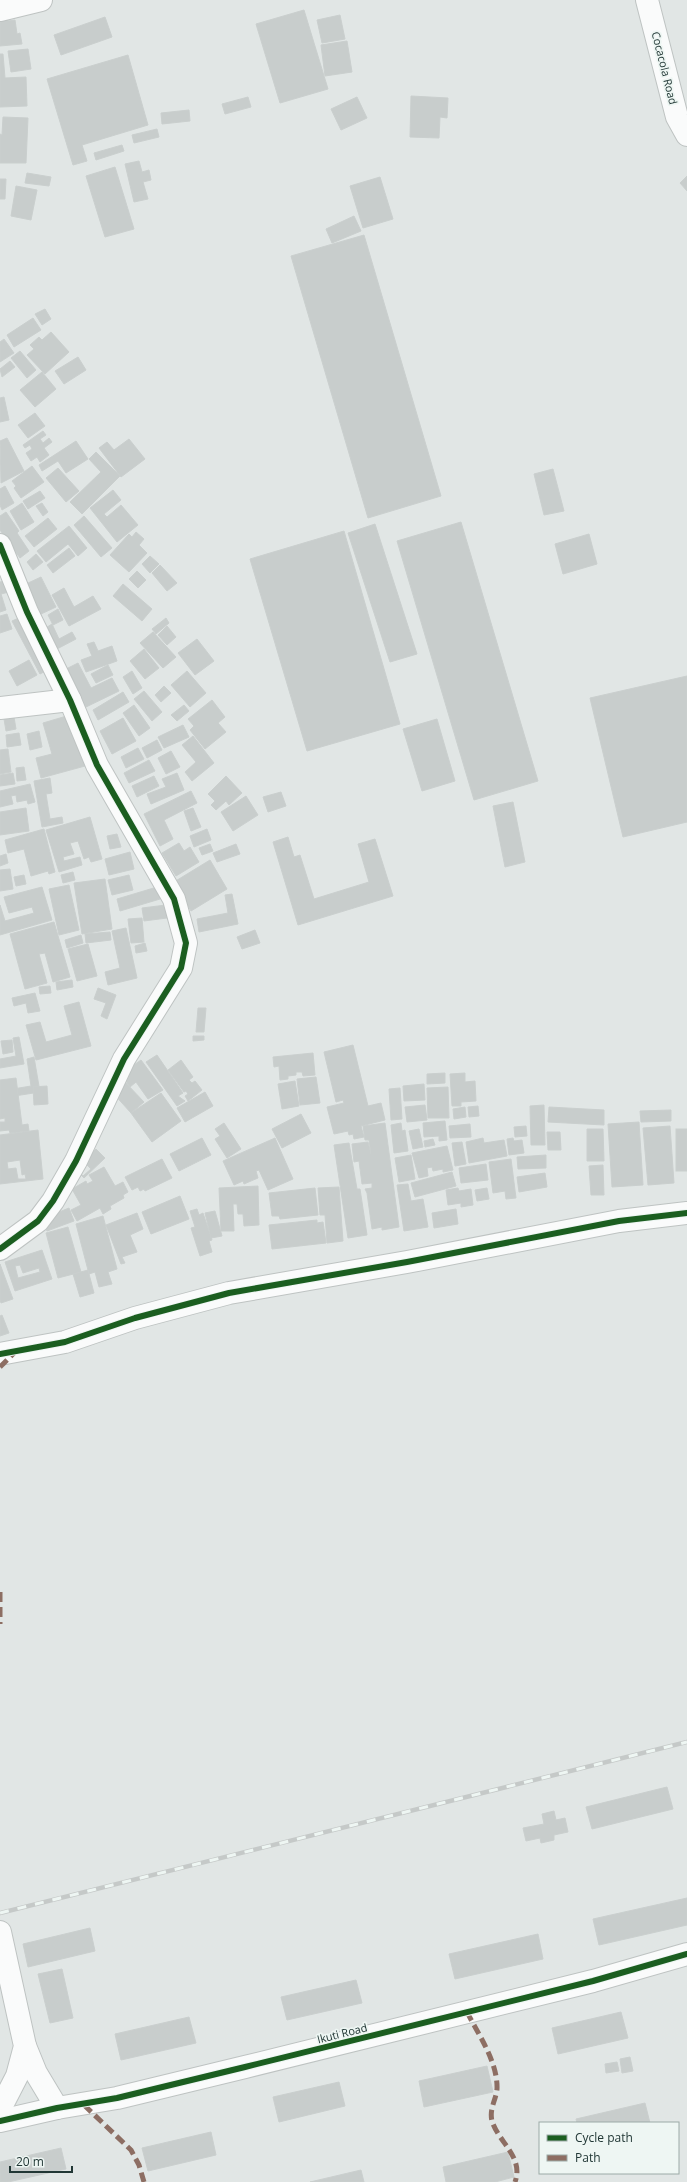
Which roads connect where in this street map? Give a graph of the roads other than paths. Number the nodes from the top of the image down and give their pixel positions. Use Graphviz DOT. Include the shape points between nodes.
graph roads {
  1 [pos="40,0"];
  2 [pos="647,0"];
  3 [pos="0,10"];
  4 [pos="687,135"];
  5 [pos="0,545"];
  6 [pos="70,700"];
  7 [pos="0,708"];
  8 [pos="687,1213"];
  9 [pos="0,1249"];
  10 [pos="0,1354"];
  11 [pos="0,1932"];
  12 [pos="687,1954"];
  13 [pos="25,2046"];
  14 [pos="57,2108"];
  15 [pos="0,2109"];
  16 [pos="0,2121"];
  1 -- 3 [label="street"];
  2 -- 4 [label="street, Cocacola Road" via="677,117"];
  5 -- 6 [label="street" via="27,612"];
  6 -- 7 [label="street"];
  6 -- 9 [label="street" via="97,765 174,899 185,936 185,953 181,968 124,1059 76,1161 53,1201 38,1221"];
  8 -- 10 [label="street" via="619,1221 229,1294 135,1318 65,1342"];
  11 -- 13 [label="street"];
  12 -- 14 [label="street, Ikuti Road" via="593,1981 245,2067 117,2098"];
  13 -- 14 [label="street" via="36,2074"];
  13 -- 15 [label="street" via="17,2076"];
  14 -- 16 [label="street, Ikuti Road"];
}
